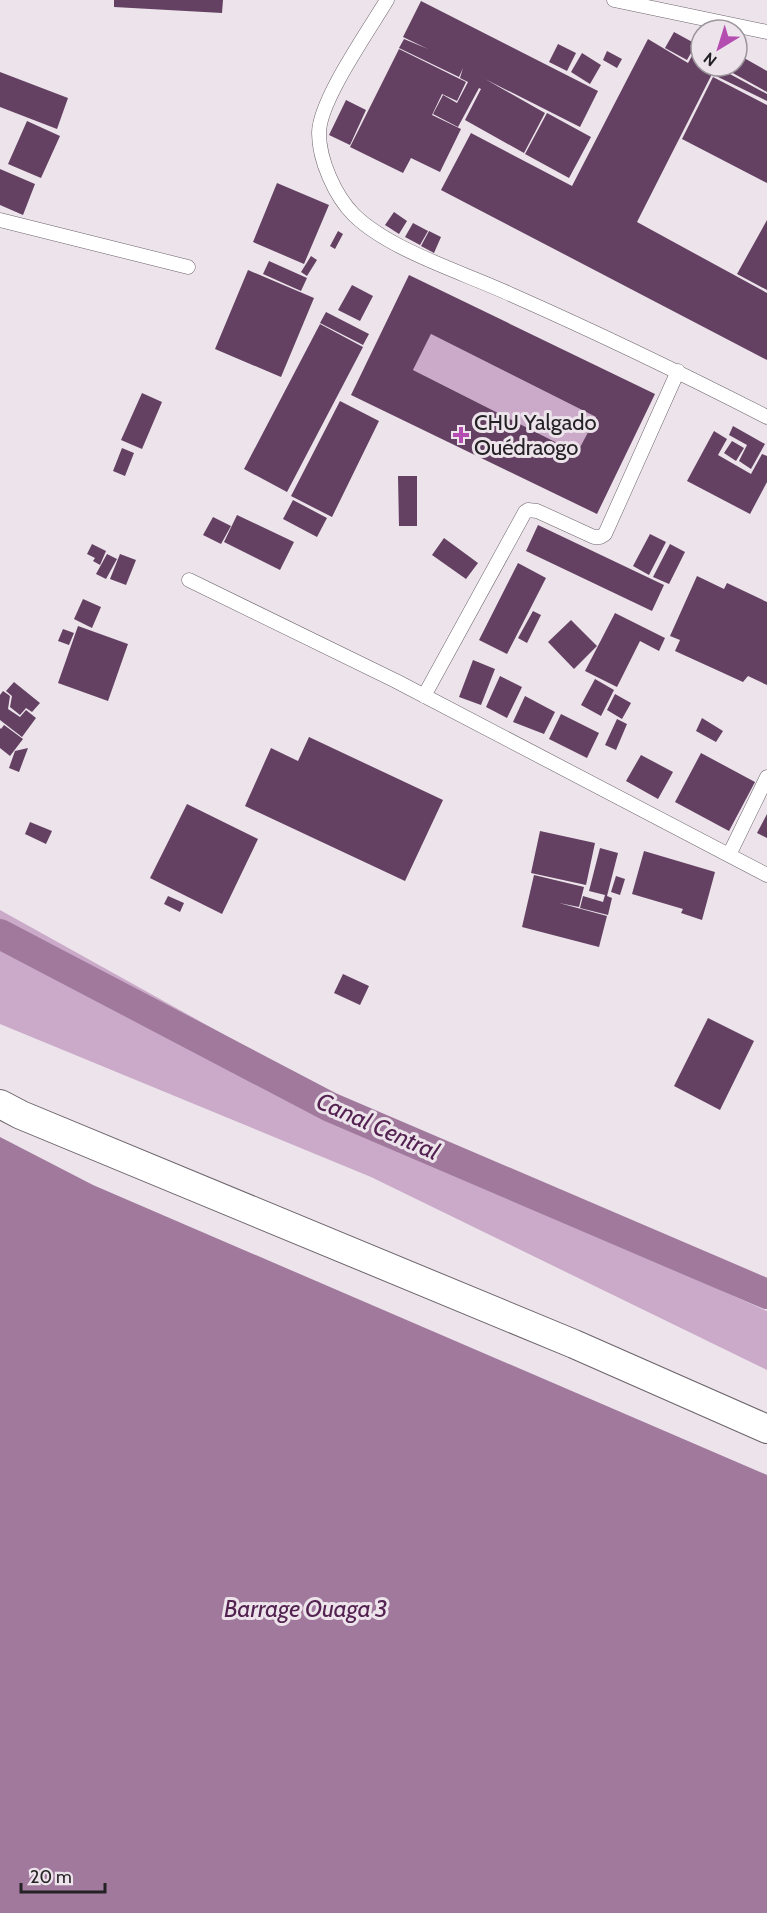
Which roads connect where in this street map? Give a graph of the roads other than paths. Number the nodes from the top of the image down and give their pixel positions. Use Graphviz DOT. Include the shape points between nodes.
graph roads {
  1 [pos="387,0"];
  2 [pos="614,0"];
  3 [pos="767,32"];
  4 [pos="0,220"];
  5 [pos="188,267"];
  6 [pos="678,371"];
  7 [pos="767,417"];
  8 [pos="189,580"];
  9 [pos="424,696"];
  10 [pos="767,777"];
  11 [pos="729,855"];
  12 [pos="767,875"];
  13 [pos="0,1104"];
  14 [pos="767,1429"];
  1 -- 6 [label="lane" via="327,101 319,132 324,161 336,190 354,214 380,235 424,257"];
  2 -- 3 [label="lane"];
  4 -- 5 [label="lane"];
  6 -- 7 [label="lane"];
  6 -- 9 [label="lane" via="605,534 594,537 537,511 525,512"];
  8 -- 9 [label="lane"];
  9 -- 11 [label="lane"];
  10 -- 11 [label="lane"];
  11 -- 12 [label="lane"];
  13 -- 14 [label="street"];
}
